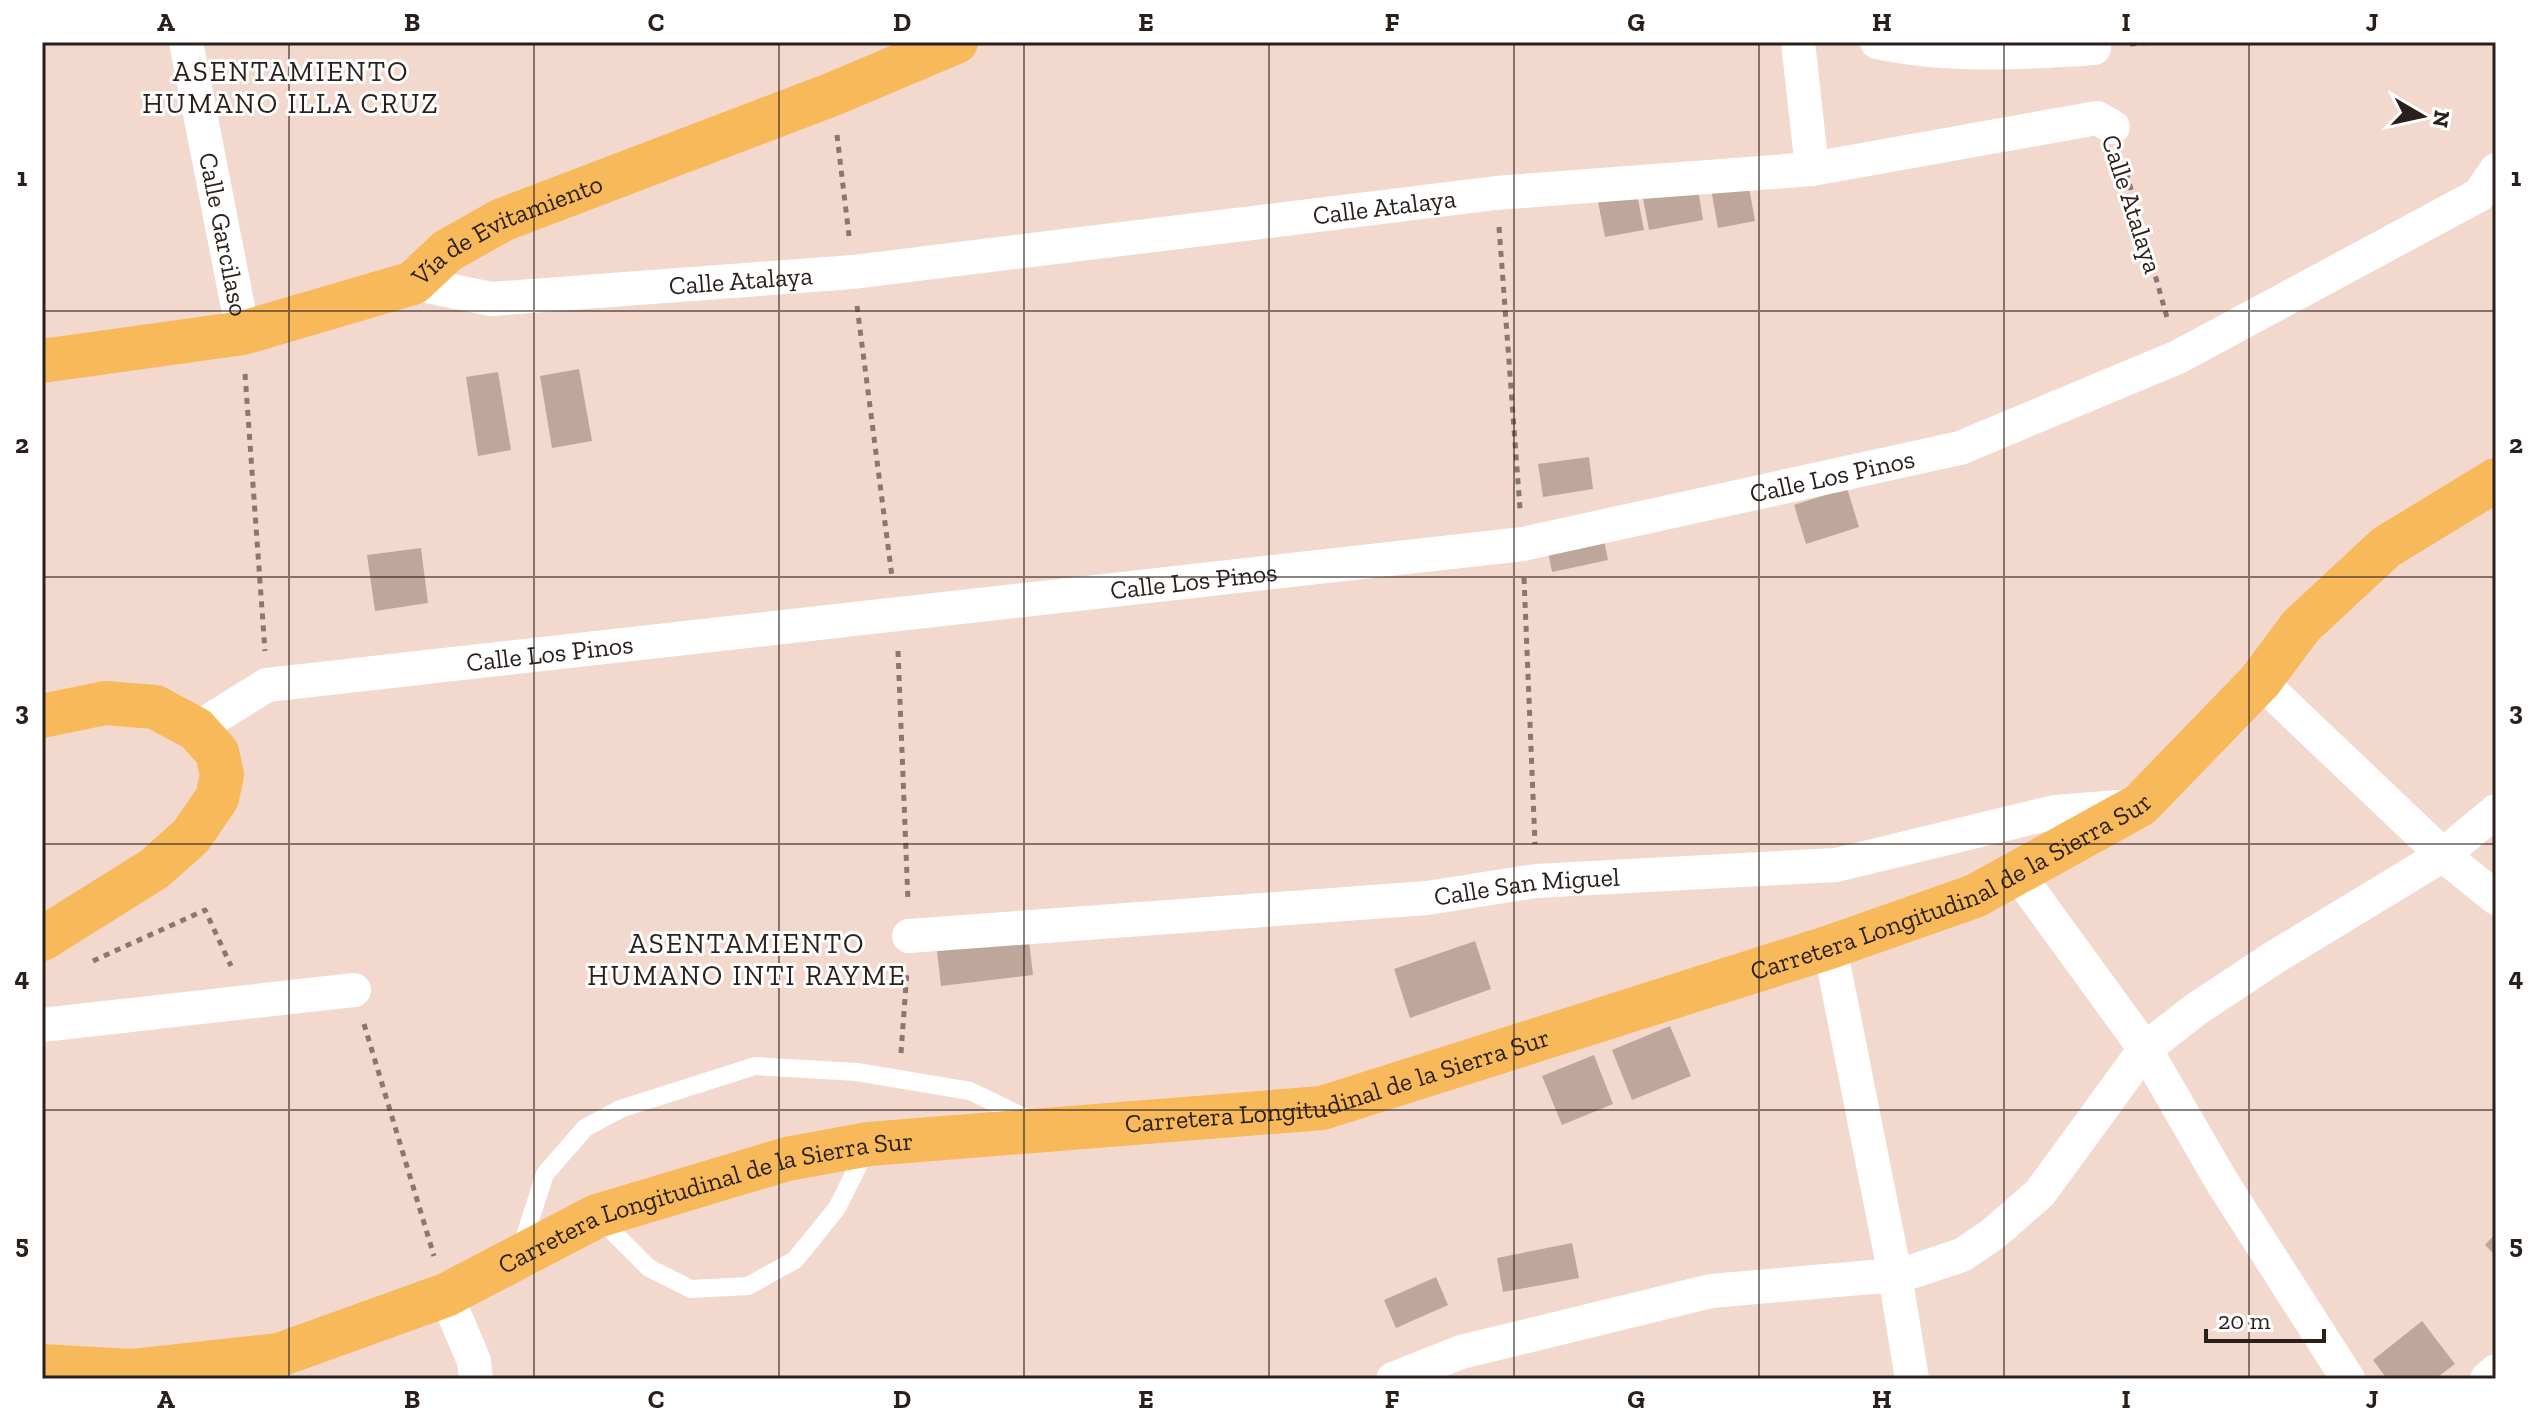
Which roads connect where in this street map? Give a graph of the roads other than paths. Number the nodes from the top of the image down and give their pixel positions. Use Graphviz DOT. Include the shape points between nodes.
graph roads {
  1 [pos="186,42"];
  2 [pos="956,42"];
  3 [pos="1798,42"];
  4 [pos="1877,42"];
  5 [pos="2094,48"];
  6 [pos="2113,127"];
  7 [pos="1812,169"];
  8 [pos="2496,170"];
  9 [pos="413,283"];
  10 [pos="243,333"];
  11 [pos="42,361"];
  12 [pos="2496,480"];
  13 [pos="2260,681"];
  14 [pos="42,716"];
  15 [pos="196,729"];
  16 [pos="2140,805"];
  17 [pos="2496,811"];
  18 [pos="2443,855"];
  19 [pos="2017,873"];
  20 [pos="2496,898"];
  21 [pos="909,936"];
  22 [pos="42,939"];
  23 [pos="1830,947"];
  24 [pos="354,990"];
  25 [pos="42,1025"];
  26 [pos="2145,1049"];
  27 [pos="1050,1130"];
  28 [pos="869,1144"];
  29 [pos="597,1216"];
  30 [pos="518,1257"];
  31 [pos="1895,1275"];
  32 [pos="446,1295"];
  33 [pos="42,1366"];
  34 [pos="2496,1371"];
  35 [pos="476,1379"];
  36 [pos="1393,1379"];
  37 [pos="1912,1379"];
  38 [pos="2348,1379"];
  39 [pos="2487,1379"];
  1 -- 10 [label="street, Calle Garcilaso"];
  2 -- 9 [label="highway, Vía de Evitamiento" via="502,220 447,251"];
  3 -- 7 [label="street"];
  4 -- 5 [label="street" via="1951,52"];
  6 -- 7 [label="street, Calle Atalaya" via="2097,118"];
  7 -- 9 [label="street, Calle Atalaya" via="1496,193 853,272 491,299"];
  8 -- 15 [label="street, Calle Los Pinos" via="2479,195 2178,357 1960,448 1523,544 267,685"];
  9 -- 10 [label="highway, Vía de Evitamiento"];
  10 -- 11 [label="highway, Vía de Evitamiento"];
  12 -- 13 [label="highway, Carretera Longitudinal de la Sierra Sur" via="2386,547 2301,626"];
  13 -- 16 [label="highway, Carretera Longitudinal de la Sierra Sur"];
  13 -- 18 [label="street"];
  14 -- 15 [label="highway" via="105,703 155,707"];
  15 -- 22 [label="highway" via="217,752 222,775 217,798 191,836 154,869"];
  16 -- 19 [label="highway, Carretera Longitudinal de la Sierra Sur"];
  16 -- 21 [label="street, Calle San Miguel" via="2055,812 1836,865 1536,881 1427,898"];
  17 -- 18 [label="street"];
  18 -- 20 [label="street"];
  18 -- 26 [label="street" via="2235,983"];
  19 -- 23 [label="highway, Carretera Longitudinal de la Sierra Sur" via="1975,896"];
  19 -- 26 [label="street"];
  23 -- 27 [label="highway, Carretera Longitudinal de la Sierra Sur" via="1322,1108"];
  23 -- 31 [label="street"];
  24 -- 25 [label="street"];
  26 -- 31 [label="street" via="2040,1193 1962,1255"];
  26 -- 38 [label="street" via="2222,1182"];
  27 -- 28 [label="highway, Carretera Longitudinal de la Sierra Sur"];
  27 -- 30 [label="lane" via="970,1091 857,1072 755,1066 620,1109 585,1128 545,1174"];
  28 -- 29 [label="highway, Carretera Longitudinal de la Sierra Sur" via="787,1159"];
  28 -- 29 [label="lane" via="837,1208 795,1260 748,1286 691,1289 649,1268"];
  29 -- 30 [label="highway, Carretera Longitudinal de la Sierra Sur"];
  30 -- 32 [label="highway, Carretera Longitudinal de la Sierra Sur"];
  31 -- 36 [label="street" via="1711,1291 1461,1352"];
  31 -- 37 [label="street"];
  32 -- 33 [label="highway, Carretera Longitudinal de la Sierra Sur" via="279,1355 131,1371"];
  32 -- 35 [label="street" via="474,1361"];
  34 -- 39 [label="street"];
}
